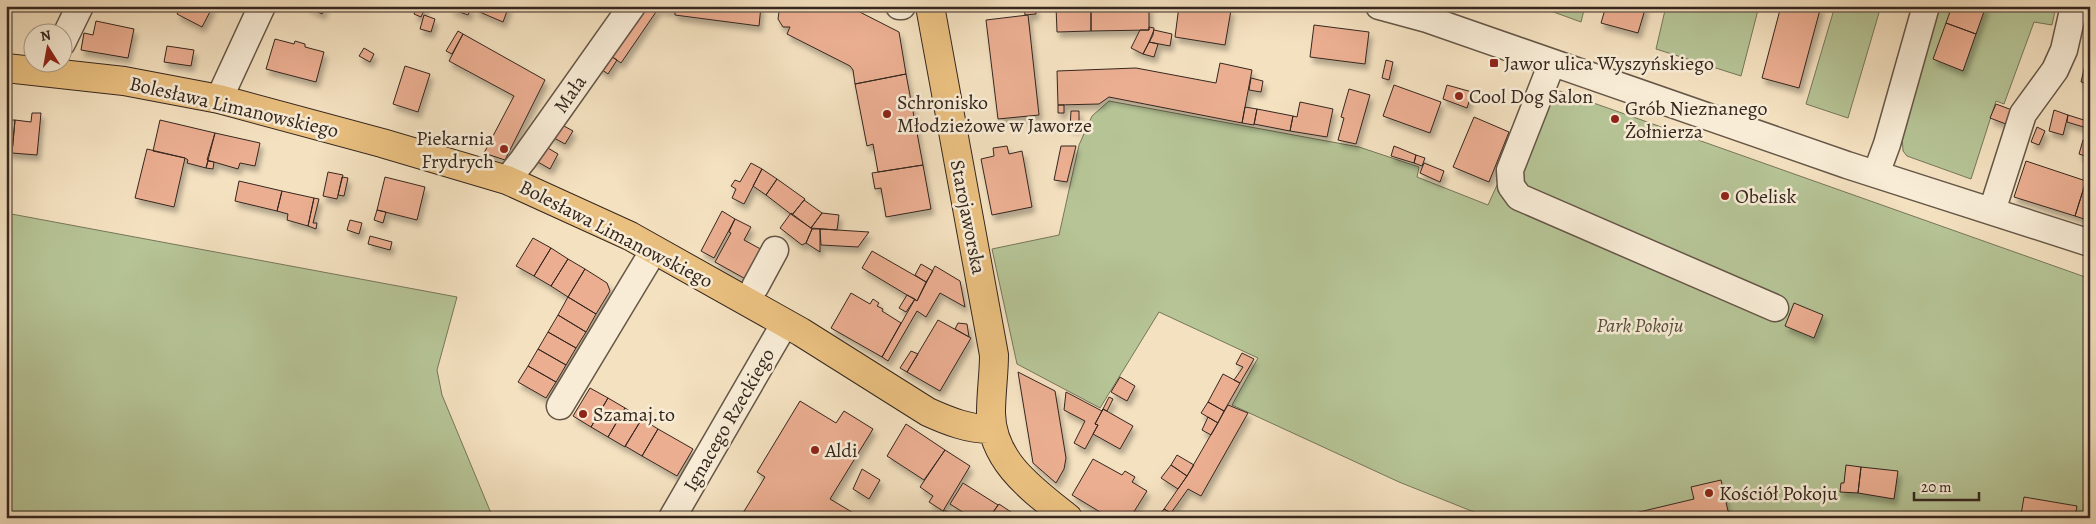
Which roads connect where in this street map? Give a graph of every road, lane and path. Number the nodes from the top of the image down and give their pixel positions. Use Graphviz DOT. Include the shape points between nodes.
graph roads {
  1 [pos="262,6"];
  2 [pos="632,6"];
  3 [pos="930,6"];
  4 [pos="1379,6"];
  5 [pos="1926,6"];
  6 [pos="2074,6"];
  7 [pos="75,9"];
  8 [pos="70,22"];
  9 [pos="1552,63"];
  10 [pos="6,68"];
  11 [pos="22,68"];
  12 [pos="72,71"];
  13 [pos="219,100"];
  14 [pos="1876,174"];
  15 [pos="507,180"];
  16 [pos="1992,211"];
  17 [pos="2090,243"];
  18 [pos="654,250"];
  19 [pos="775,250"];
  20 [pos="754,287"];
  21 [pos="1775,308"];
  22 [pos="785,323"];
  23 [pos="560,406"];
  24 [pos="992,429"];
  25 [pos="672,518"];
  26 [pos="1068,518"];
  1 -- 13 [label="street"];
  2 -- 15 [label="street, Mała"];
  3 -- 24 [label="main road, Starojaworska" via="994,355"];
  4 -- 9 [label="street" via="1427,19"];
  5 -- 14 [label="street"];
  6 -- 16 [label="street" via="2064,50 2055,70 2023,114"];
  7 -- 8 [label="street"];
  9 -- 14 [label="street"];
  9 -- 21 [label="street" via="1510,170 1511,186 1519,197"];
  10 -- 11 [label="main road, Bolesława Limanowskiego"];
  12 -- 13 [label="main road, Bolesława Limanowskiego"];
  13 -- 15 [label="main road, Bolesława Limanowskiego"];
  14 -- 16 [label="street"];
  15 -- 18 [label="main road, Bolesława Limanowskiego" via="600,221"];
  16 -- 17 [label="street"];
  18 -- 22 [label="main road, Bolesława Limanowskiego"];
  18 -- 23 [label="street"];
  19 -- 20 [label="street"];
  22 -- 24 [label="main road, Bolesława Limanowskiego" via="928,412 949,421"];
  22 -- 25 [label="street, Ignacego Rzeckiego"];
  24 -- 26 [label="main road" via="998,447 1016,474"];
}
